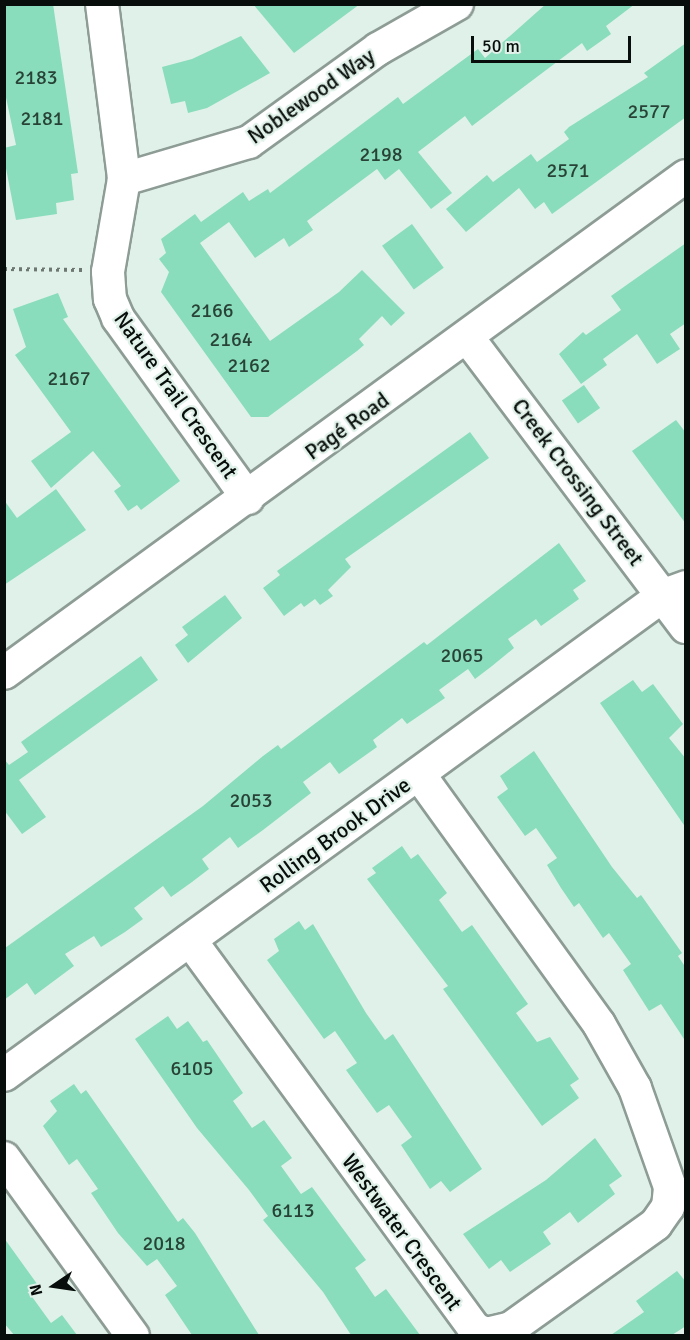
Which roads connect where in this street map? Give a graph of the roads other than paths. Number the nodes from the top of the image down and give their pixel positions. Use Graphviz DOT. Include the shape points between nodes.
graph roads {
  1 [pos="102,4"];
  2 [pos="457,4"];
  3 [pos="686,176"];
  4 [pos="124,179"];
  5 [pos="468,338"];
  6 [pos="248,498"];
  7 [pos="686,563"];
  8 [pos="675,591"];
  9 [pos="686,627"];
  10 [pos="4,673"];
  11 [pos="419,774"];
  12 [pos="190,940"];
  13 [pos="4,1074"];
  14 [pos="4,1158"];
  15 [pos="132,1335"];
  1 -- 4 [label="street, Nature Trail Crescent" via="123,138"];
  2 -- 4 [label="street, Noblewood Way" via="378,49 249,142"];
  3 -- 5 [label="street, Pagé Road"];
  4 -- 6 [label="street, Nature Trail Crescent" via="108,272 118,318"];
  5 -- 6 [label="street, Pagé Road"];
  5 -- 8 [label="street, Creek Crossing Street"];
  6 -- 10 [label="street, Pagé Road"];
  7 -- 8 [label="street"];
  8 -- 9 [label="street, Creek Crossing Street"];
  8 -- 11 [label="street, Rolling Brook Drive"];
  11 -- 12 [label="street, Rolling Brook Drive"];
  11 -- 12 [label="street, Westwater Crescent" via="599,1024 635,1088 669,1187 668,1207 656,1224 512,1328 486,1334 476,1329"];
  12 -- 13 [label="street, Rolling Brook Drive"];
  14 -- 15 [label="street"];
}
